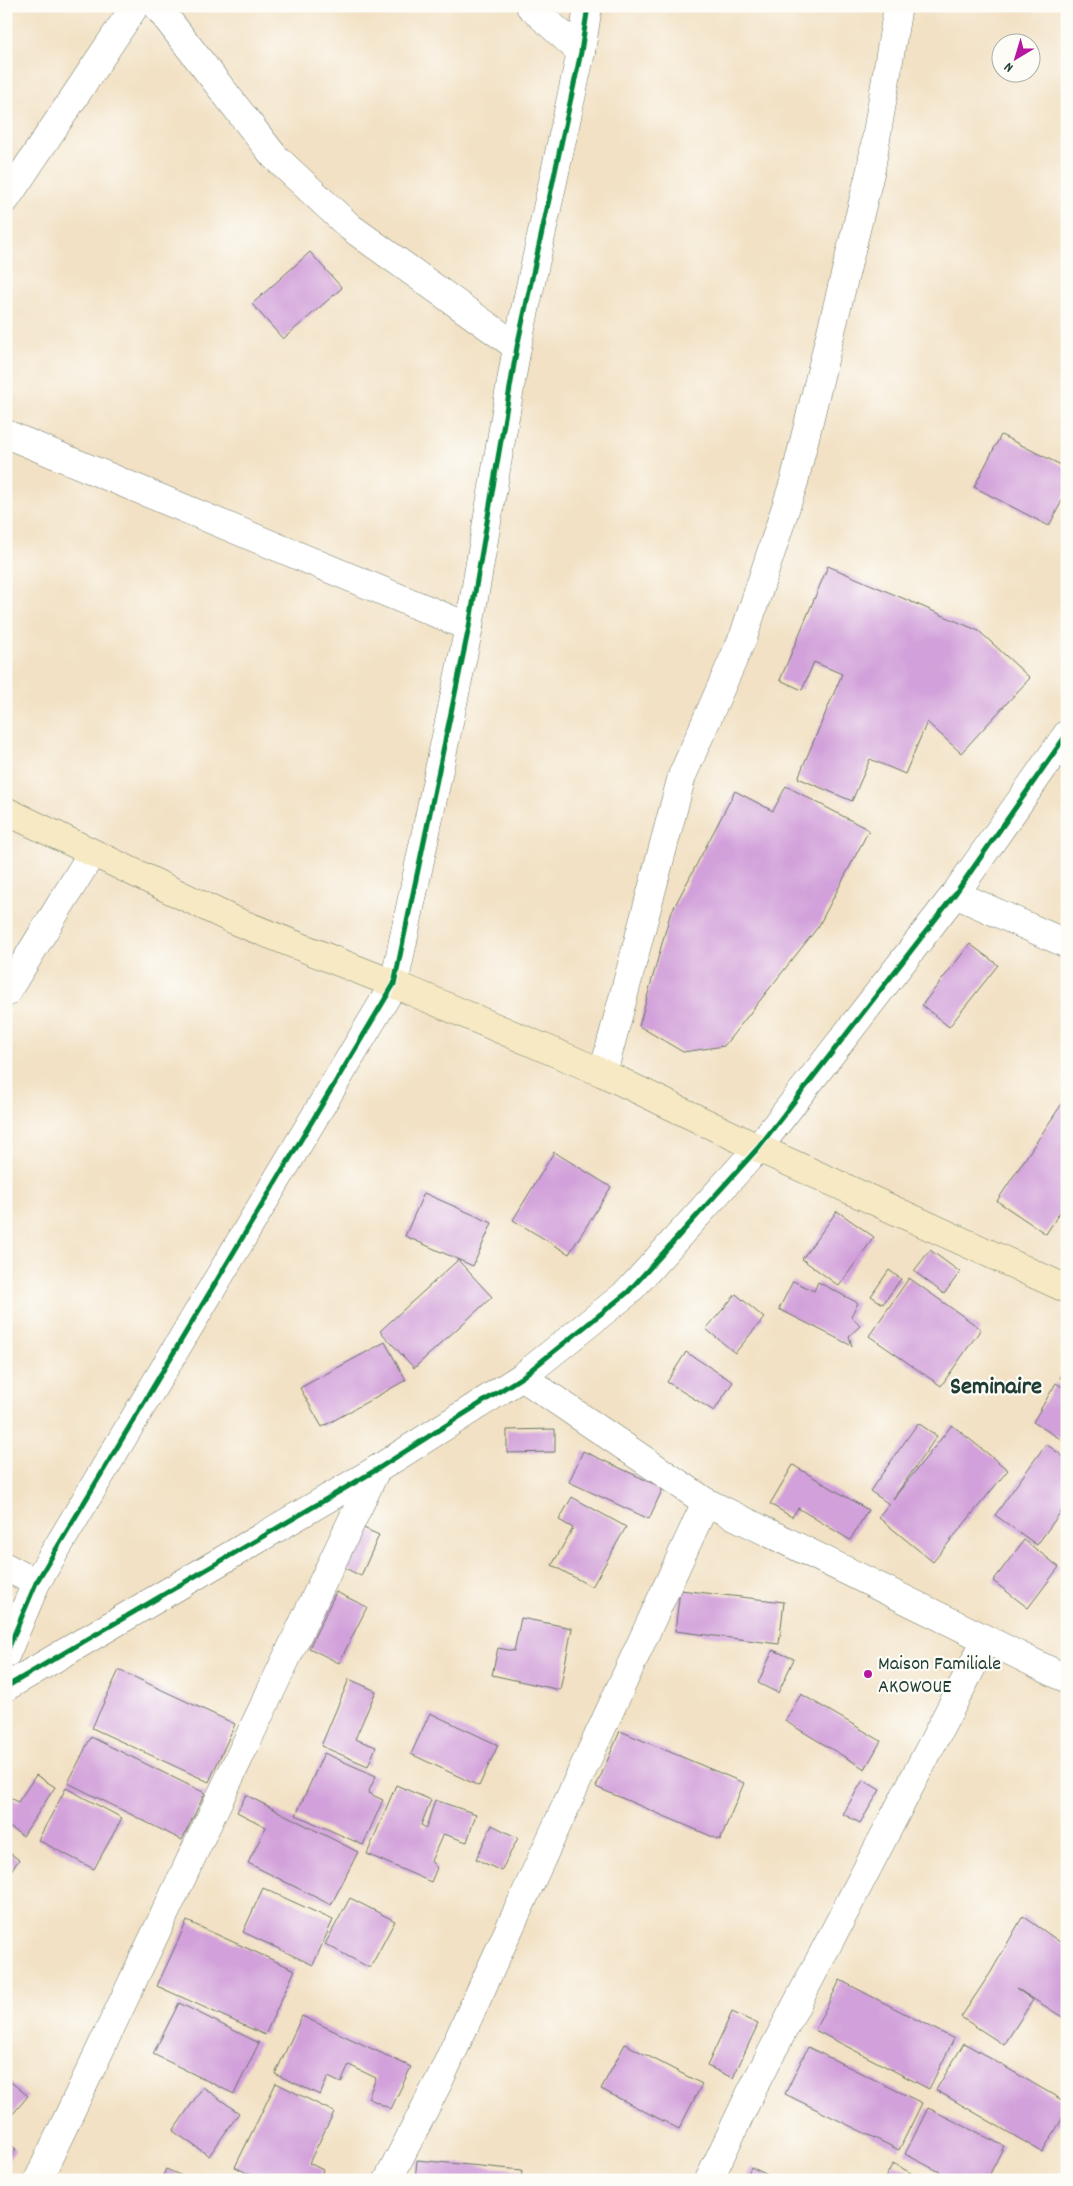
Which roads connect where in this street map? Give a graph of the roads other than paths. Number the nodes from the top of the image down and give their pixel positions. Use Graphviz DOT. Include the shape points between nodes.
graph roads {
  1 [pos="135,6"];
  2 [pos="157,6"];
  3 [pos="530,6"];
  4 [pos="588,6"];
  5 [pos="898,6"];
  6 [pos="581,52"];
  7 [pos="6,199"];
  8 [pos="517,347"];
  9 [pos="6,434"];
  10 [pos="468,628"];
  11 [pos="1067,734"];
  12 [pos="6,811"];
  13 [pos="92,853"];
  14 [pos="954,894"];
  15 [pos="1067,944"];
  16 [pos="394,984"];
  17 [pos="6,993"];
  18 [pos="603,1074"];
  19 [pos="758,1148"];
  20 [pos="1067,1289"];
  21 [pos="522,1377"];
  22 [pos="376,1470"];
  23 [pos="706,1502"];
  24 [pos="6,1567"];
  25 [pos="36,1583"];
  26 [pos="986,1640"];
  27 [pos="6,1654"];
  28 [pos="1067,1679"];
  29 [pos="6,1687"];
  30 [pos="38,2180"];
  31 [pos="388,2180"];
  32 [pos="708,2180"];
  1 -- 7 [label="street"];
  2 -- 8 [label="street" via="274,156 350,227"];
  3 -- 6 [label="street"];
  4 -- 6 [label="street"];
  5 -- 18 [label="street" via="872,169 794,482 744,635 682,776"];
  6 -- 8 [label="street"];
  8 -- 10 [label="street"];
  9 -- 10 [label="street"];
  10 -- 16 [label="street"];
  11 -- 14 [label="street"];
  12 -- 13 [label="main road"];
  13 -- 16 [label="main road" via="232,920"];
  13 -- 17 [label="street"];
  14 -- 15 [label="street"];
  14 -- 19 [label="street"];
  16 -- 18 [label="main road"];
  16 -- 25 [label="street"];
  18 -- 19 [label="main road"];
  19 -- 20 [label="main road"];
  19 -- 21 [label="street" via="628,1292"];
  21 -- 22 [label="street"];
  21 -- 23 [label="street"];
  22 -- 29 [label="street"];
  22 -- 30 [label="street"];
  23 -- 26 [label="street"];
  23 -- 31 [label="street" via="440,2079"];
  24 -- 25 [label="street"];
  25 -- 27 [label="street"];
  26 -- 28 [label="street"];
  26 -- 32 [label="street"];
}
